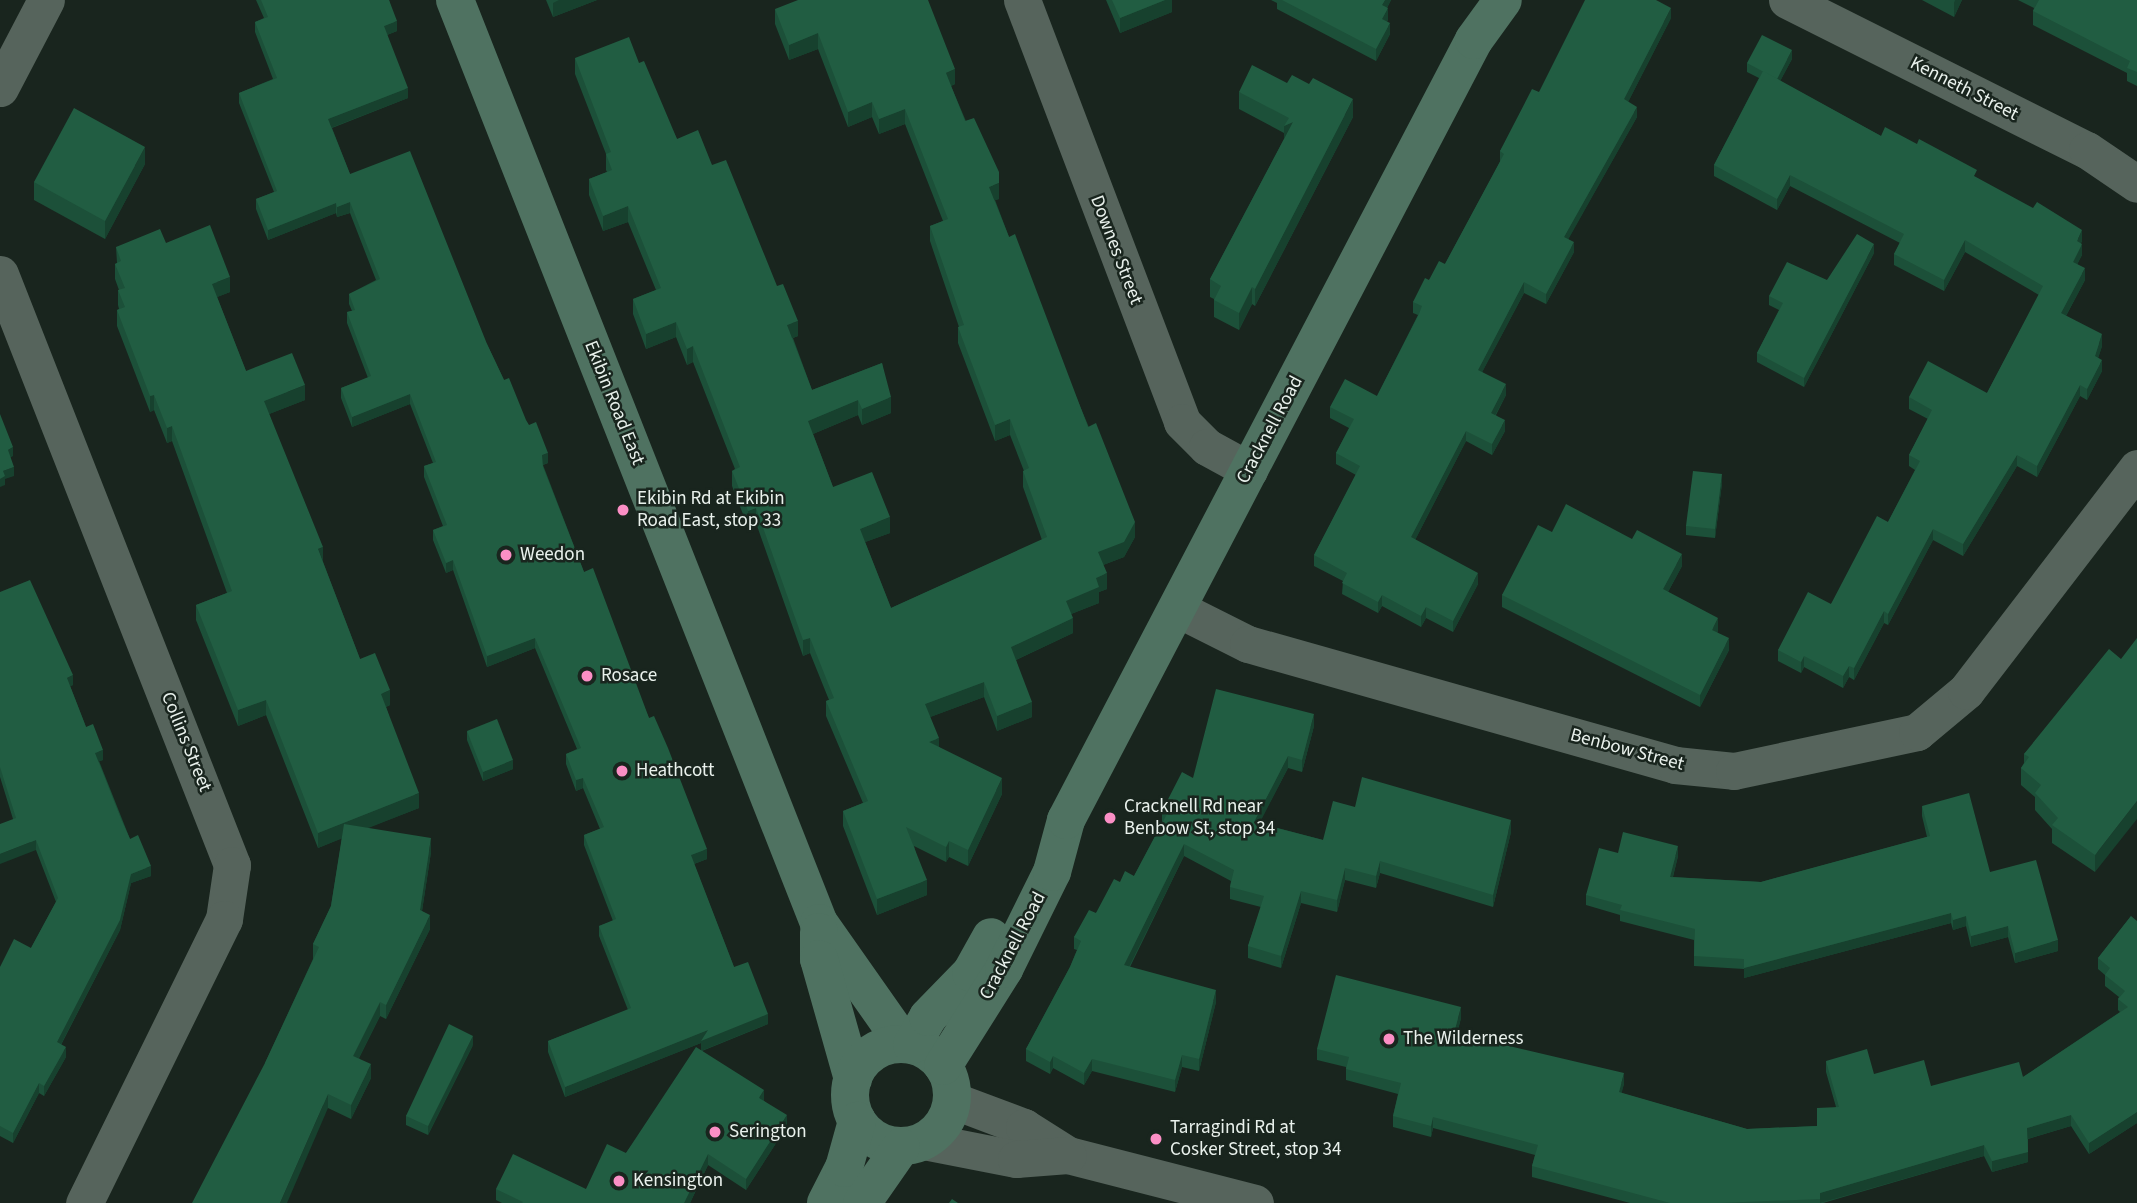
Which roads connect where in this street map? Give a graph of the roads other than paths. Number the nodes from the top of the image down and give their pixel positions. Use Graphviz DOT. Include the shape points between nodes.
graph roads {
  1 [pos="46,0"];
  2 [pos="455,0"];
  3 [pos="1022,0"];
  4 [pos="1488,0"];
  5 [pos="1503,0"];
  6 [pos="1787,0"];
  7 [pos="1474,40"];
  8 [pos="0,88"];
  9 [pos="2137,184"];
  10 [pos="0,274"];
  11 [pos="2137,468"];
  12 [pos="1249,470"];
  13 [pos="1178,609"];
  14 [pos="1066,820"];
  15 [pos="819,923"];
  16 [pos="908,1044"];
  17 [pos="853,1079"];
  18 [pos="948,1083"];
  19 [pos="857,1121"];
  20 [pos="912,1144"];
  21 [pos="1068,1155"];
  22 [pos="84,1203"];
  23 [pos="826,1203"];
  24 [pos="862,1203"];
  25 [pos="1255,1203"];
  1 -- 8 [label="street"];
  2 -- 15 [label="street, Ekibin Road East"];
  3 -- 12 [label="street, Downes Street" via="1182,422 1207,447"];
  4 -- 7 [label="street, Cracknell Road"];
  5 -- 7 [label="street, Cracknell Road"];
  6 -- 9 [label="street, Kenneth Street" via="2087,150"];
  7 -- 12 [label="street, Cracknell Road"];
  10 -- 22 [label="street, Collins Street" via="232,865 224,919"];
  11 -- 13 [label="street, Benbow Street" via="1965,691 1917,732 1734,771 1675,765 1248,644"];
  12 -- 13 [label="street, Cracknell Road"];
  13 -- 14 [label="street, Cracknell Road"];
  14 -- 16 [label="street, Cracknell Road" via="1030,860 971,973"];
  14 -- 18 [label="street, Cracknell Road" via="1052,872"];
  15 -- 16 [label="street, Ekibin Road East"];
  15 -- 17 [label="street, Ekibin Road East" via="819,958"];
  16 -- 17 [label="street" via="873,1052"];
  16 -- 18 [label="street"];
  17 -- 19 [label="street" via="850,1093"];
  18 -- 20 [label="street" via="943,1124"];
  18 -- 21 [label="street"];
  19 -- 20 [label="street" via="868,1135"];
  19 -- 23 [label="street" via="844,1168"];
  20 -- 21 [label="street" via="1016,1159"];
  20 -- 24 [label="street"];
  21 -- 25 [label="street"];
}
